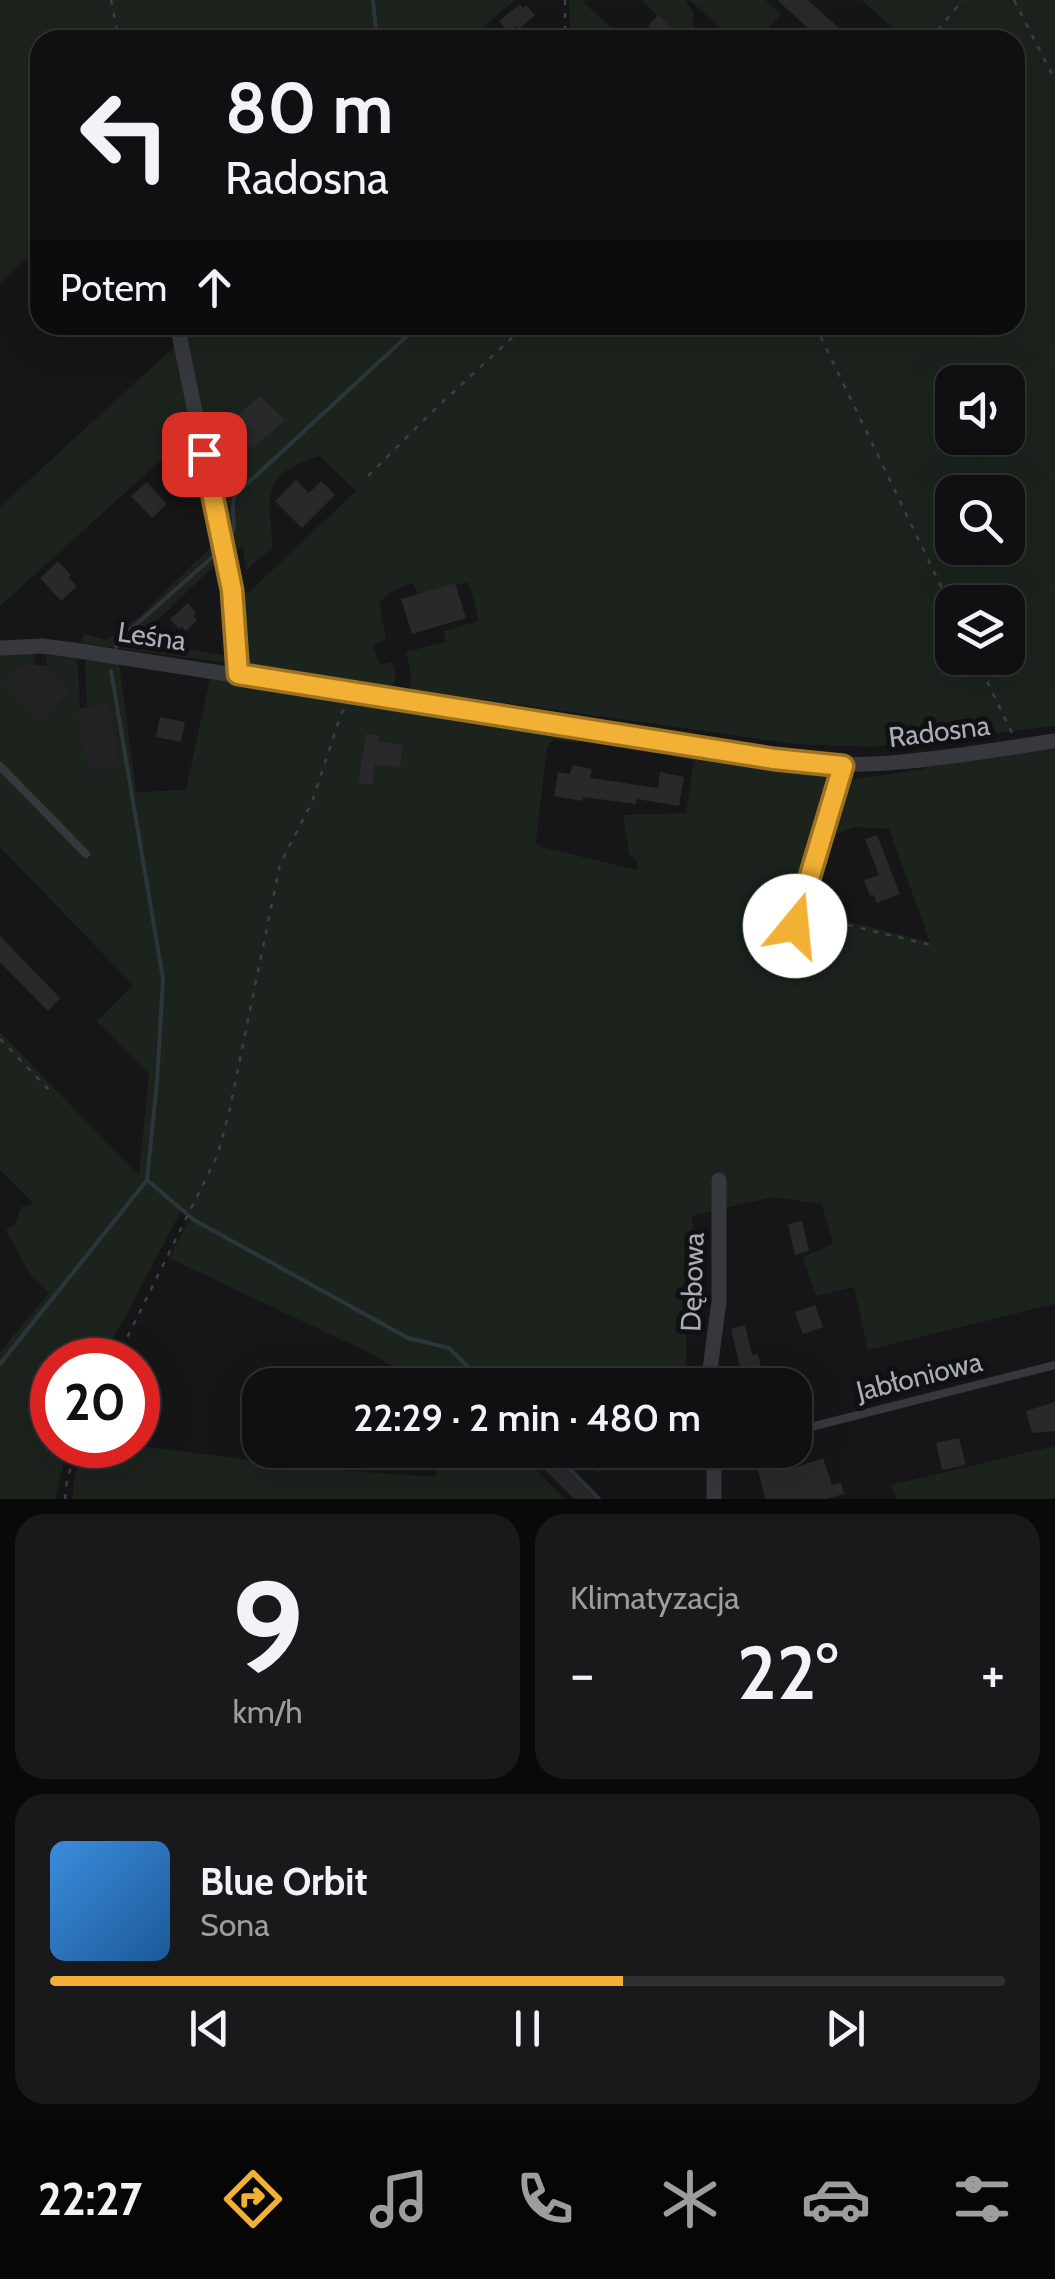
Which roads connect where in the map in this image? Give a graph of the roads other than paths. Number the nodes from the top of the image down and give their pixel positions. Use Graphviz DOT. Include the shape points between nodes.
graph roads {
  1 [pos="179,335"];
  2 [pos="0,648"];
  3 [pos="238,674"];
  4 [pos="533,720"];
  5 [pos="1055,742"];
  6 [pos="0,766"];
  7 [pos="843,766"];
  8 [pos="86,854"];
  9 [pos="795,926"];
  10 [pos="718,1180"];
  11 [pos="1055,1364"];
  12 [pos="710,1368"];
  13 [pos="812,1427"];
  14 [pos="716,1468"];
  15 [pos="714,1499"];
  1 -- 3 [label="street" via="232,590"];
  2 -- 3 [label="street, Leśna" via="42,646"];
  3 -- 4 [label="street, Leśna"];
  4 -- 7 [label="street, Radosna"];
  5 -- 7 [label="street, Radosna"];
  6 -- 8 [label="lane"];
  7 -- 9 [label="lane"];
  10 -- 12 [label="street, Dębowa" via="719,1301"];
  11 -- 13 [label="lane, Jabłoniowa"];
  14 -- 15 [label="street"];
}
